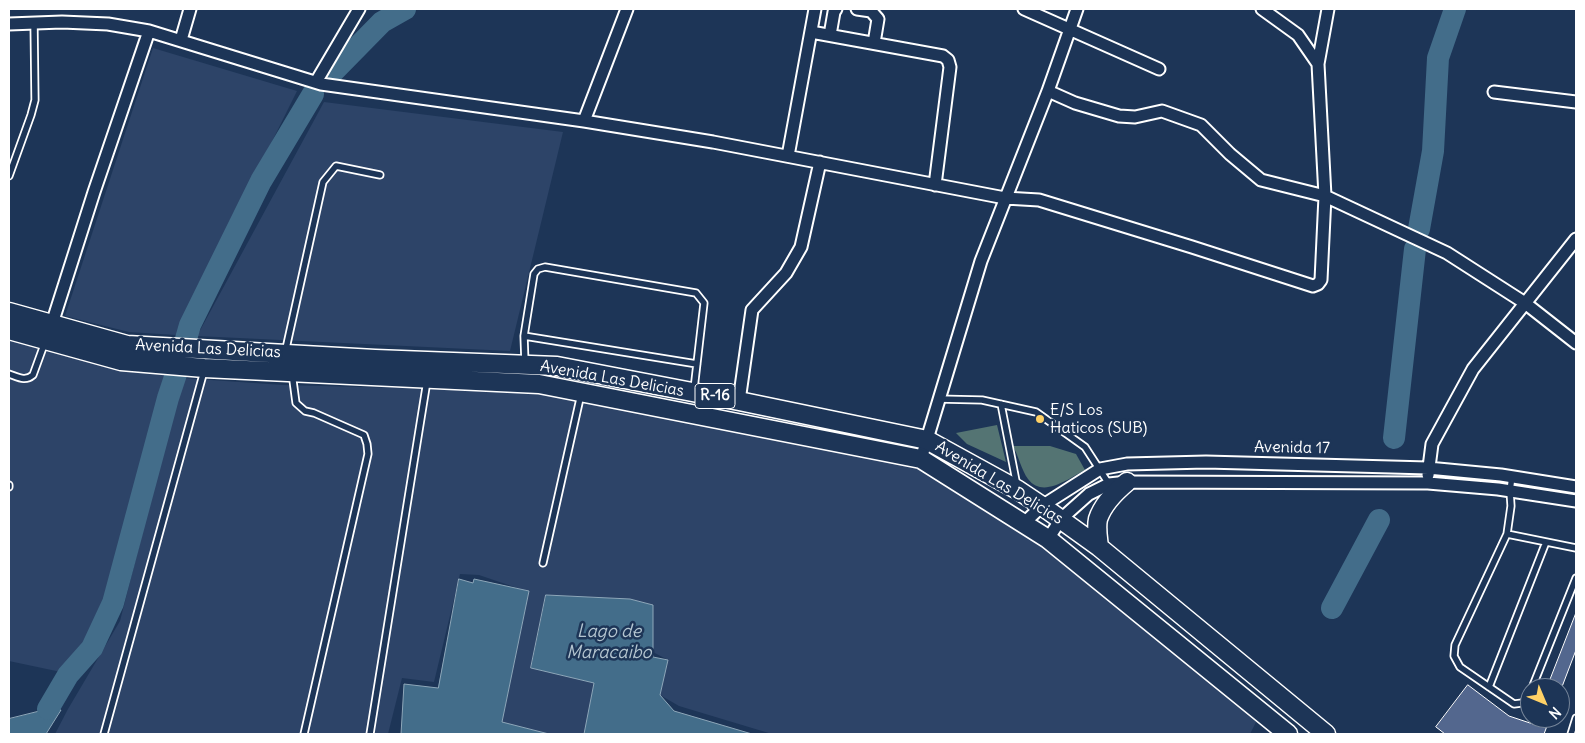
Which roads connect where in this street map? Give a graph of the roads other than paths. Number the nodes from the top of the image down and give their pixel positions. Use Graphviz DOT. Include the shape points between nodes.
graph roads {
  1 [pos="190,9"];
  2 [pos="359,9"];
  3 [pos="626,9"];
  4 [pos="814,9"];
  5 [pos="836,9"];
  6 [pos="857,9"];
  7 [pos="1024,9"];
  8 [pos="1077,9"];
  9 [pos="1262,9"];
  10 [pos="1328,9"];
  11 [pos="34,23"];
  12 [pos="9,24"];
  13 [pos="1069,28"];
  14 [pos="149,31"];
  15 [pos="810,32"];
  16 [pos="830,35"];
  17 [pos="181,40"];
  18 [pos="874,43"];
  19 [pos="1318,64"];
  20 [pos="1159,69"];
  21 [pos="316,82"];
  22 [pos="1048,91"];
  23 [pos="1494,92"];
  24 [pos="1576,102"];
  25 [pos="584,121"];
  26 [pos="788,156"];
  27 [pos="820,162"];
  28 [pos="380,175"];
  29 [pos="9,176"];
  30 [pos="935,185"];
  31 [pos="1325,196"];
  32 [pos="1005,198"];
  33 [pos="1576,239"];
  34 [pos="1525,303"];
  35 [pos="9,312"];
  36 [pos="9,330"];
  37 [pos="49,332"];
  38 [pos="524,336"];
  39 [pos="1576,343"];
  40 [pos="289,363"];
  41 [pos="697,364"];
  42 [pos="526,365"];
  43 [pos="204,368"];
  44 [pos="9,374"];
  45 [pos="427,379"];
  46 [pos="581,392"];
  47 [pos="694,392"];
  48 [pos="938,400"];
  49 [pos="739,401"];
  50 [pos="1001,404"];
  51 [pos="760,405"];
  52 [pos="755,426"];
  53 [pos="927,440"];
  54 [pos="921,459"];
  55 [pos="1428,468"];
  56 [pos="1100,469"];
  57 [pos="1512,476"];
  58 [pos="1127,482"];
  59 [pos="1428,483"];
  60 [pos="1109,484"];
  61 [pos="1576,486"];
  62 [pos="1018,490"];
  63 [pos="1510,491"];
  64 [pos="1576,501"];
  65 [pos="1042,506"];
  66 [pos="1061,519"];
  67 [pos="1023,524"];
  68 [pos="1507,534"];
  69 [pos="1048,539"];
  70 [pos="1546,542"];
  71 [pos="1099,547"];
  72 [pos="1576,548"];
  73 [pos="543,563"];
  74 [pos="1576,578"];
  75 [pos="1536,678"];
  76 [pos="1489,687"];
  77 [pos="1520,703"];
  78 [pos="1576,718"];
  79 [pos="104,734"];
  80 [pos="304,734"];
  81 [pos="370,734"];
  82 [pos="1288,734"];
  83 [pos="1326,734"];
  84 [pos="1571,734"];
  1 -- 17 [label="street"];
  2 -- 21 [label="street"];
  3 -- 25 [label="street"];
  4 -- 15 [label="street"];
  5 -- 16 [label="street"];
  6 -- 18 [label="street" via="871,11 878,18"];
  7 -- 13 [label="street"];
  8 -- 13 [label="street"];
  9 -- 19 [label="street" via="1298,35"];
  10 -- 19 [label="street"];
  11 -- 12 [label="street"];
  11 -- 14 [label="street" via="98,24"];
  11 -- 29 [label="lane" via="35,100"];
  13 -- 20 [label="street"];
  13 -- 22 [label="street"];
  14 -- 17 [label="street"];
  14 -- 37 [label="street"];
  15 -- 16 [label="street"];
  15 -- 26 [label="street"];
  16 -- 18 [label="street"];
  17 -- 21 [label="street"];
  18 -- 30 [label="street" via="943,56 948,60 950,66"];
  19 -- 31 [label="street"];
  21 -- 25 [label="street"];
  22 -- 31 [label="street" via="1075,104 1119,116 1135,117 1162,111 1201,125 1261,180"];
  22 -- 32 [label="street"];
  23 -- 24 [label="street"];
  25 -- 26 [label="street"];
  26 -- 27 [label="street"];
  27 -- 30 [label="street"];
  27 -- 49 [label="street" via="801,247 786,273 752,310"];
  28 -- 40 [label="lane" via="336,166 323,182"];
  30 -- 32 [label="street"];
  31 -- 32 [label="street" via="1321,280 1313,286 1039,200"];
  31 -- 34 [label="street" via="1447,253"];
  32 -- 48 [label="street" via="981,261"];
  33 -- 34 [label="street"];
  34 -- 39 [label="street"];
  34 -- 55 [label="street" via="1473,369 1432,444"];
  35 -- 37 [label="main road, Avenida Las Delicias / R-16"];
  36 -- 37 [label="main road, Avenida Las Delicias / R-16"];
  37 -- 40 [label="main road, Avenida Las Delicias / R-16" via="127,345"];
  37 -- 43 [label="main road, Avenida Las Delicias / R-16" via="121,361"];
  37 -- 44 [label="lane" via="33,375 24,380"];
  38 -- 41 [label="lane"];
  38 -- 41 [label="lane" via="534,274 545,266 696,293 704,303"];
  38 -- 42 [label="lane"];
  40 -- 42 [label="main road, Avenida Las Delicias / R-16"];
  40 -- 43 [label="main road, Avenida Las Delicias / R-16"];
  40 -- 45 [label="main road, Avenida Las Delicias / R-16"];
  40 -- 80 [label="lane" via="296,403 305,411 364,436 368,454"];
  41 -- 47 [label="lane"];
  42 -- 47 [label="main road, Avenida Las Delicias / R-16" via="557,366"];
  43 -- 79 [label="lane"];
  45 -- 46 [label="main road, Avenida Las Delicias / R-16" via="540,384"];
  45 -- 81 [label="lane"];
  46 -- 52 [label="main road, Avenida Las Delicias / R-16"];
  46 -- 73 [label="lane"];
  47 -- 49 [label="main road, Avenida Las Delicias / R-16"];
  48 -- 50 [label="lane" via="982,400"];
  48 -- 53 [label="street"];
  49 -- 51 [label="main road, Avenida Las Delicias / R-16"];
  50 -- 56 [label="lane" via="1036,412 1085,447"];
  50 -- 62 [label="lane"];
  51 -- 52 [label="main road"];
  51 -- 53 [label="main road, Avenida Las Delicias / R-16"];
  52 -- 54 [label="main road, Avenida Las Delicias / R-16"];
  53 -- 54 [label="street"];
  53 -- 62 [label="main road, Avenida Las Delicias / R-16"];
  54 -- 67 [label="main road, Avenida Las Delicias / R-16"];
  55 -- 56 [label="street, Avenida 17" via="1206,462 1127,464"];
  55 -- 57 [label="street, Avenida 17"];
  55 -- 59 [label="street"];
  56 -- 60 [label="lane"];
  56 -- 65 [label="street, Avenida 17"];
  57 -- 61 [label="street, Avenida 17"];
  57 -- 63 [label="lane"];
  58 -- 59 [label="street, Avenida 17"];
  58 -- 60 [label="street, Avenida 17"];
  58 -- 71 [label="main road" via="1111,496 1098,519"];
  59 -- 63 [label="street, Avenida 17"];
  60 -- 66 [label="street, Avenida 17" via="1088,494"];
  62 -- 65 [label="main road, Avenida Las Delicias / R-16"];
  63 -- 64 [label="street, Avenida 17"];
  63 -- 68 [label="lane"];
  65 -- 66 [label="main road, Avenida Las Delicias / R-16"];
  65 -- 67 [label="street, Avenida 17"];
  66 -- 69 [label="street, Avenida 17"];
  66 -- 71 [label="main road, Avenida Las Delicias / R-16"];
  67 -- 69 [label="main road, Avenida Las Delicias / R-16"];
  68 -- 70 [label="lane"];
  68 -- 76 [label="lane" via="1455,645 1454,656 1460,667"];
  69 -- 82 [label="main road, Avenida Las Delicias / R-16"];
  70 -- 72 [label="lane"];
  70 -- 76 [label="lane"];
  71 -- 83 [label="main road, Avenida Las Delicias / R-16"];
  74 -- 75 [label="lane"];
  76 -- 77 [label="lane" via="1514,704"];
  78 -- 84 [label="lane"];
}
